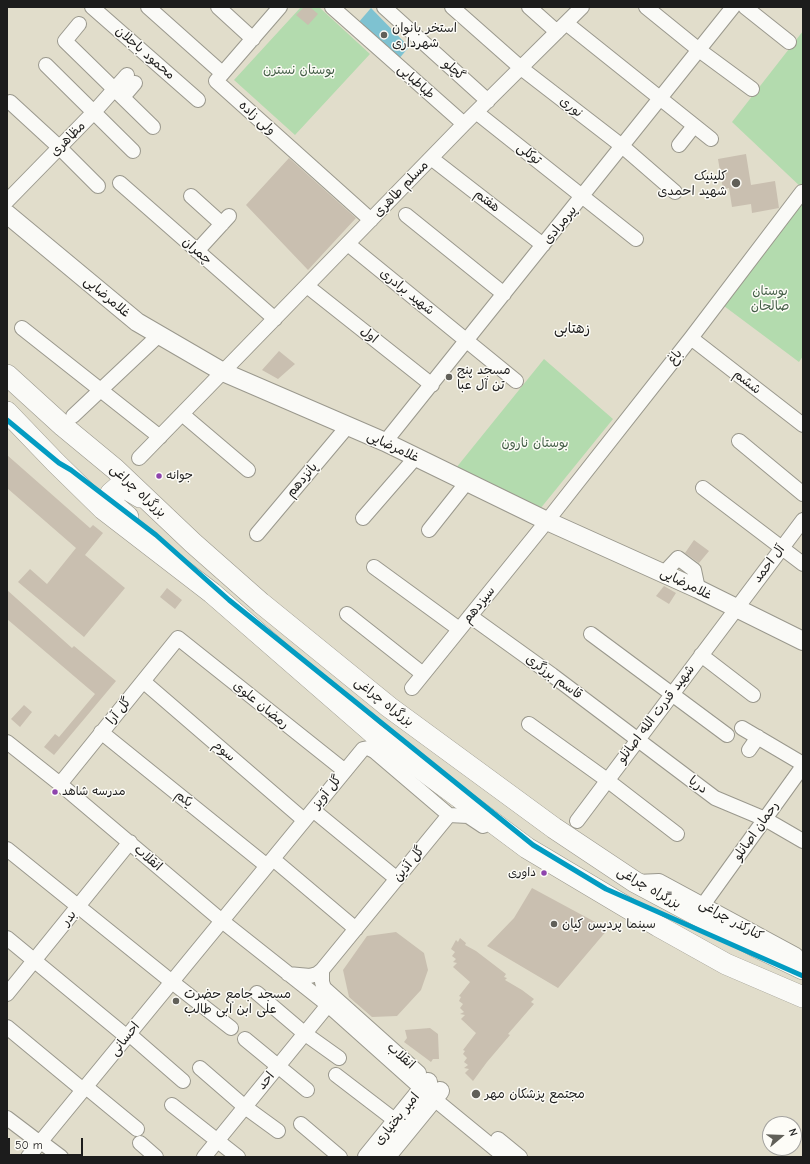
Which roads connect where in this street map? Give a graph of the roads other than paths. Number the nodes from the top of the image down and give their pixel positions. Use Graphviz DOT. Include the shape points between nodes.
graph roads {
  1 [pos="92,7"];
  2 [pos="148,7"];
  3 [pos="218,7"];
  4 [pos="280,7"];
  5 [pos="332,7"];
  6 [pos="384,7"];
  7 [pos="452,7"];
  8 [pos="529,7"];
  9 [pos="582,7"];
  10 [pos="646,7"];
  11 [pos="734,7"];
  12 [pos="745,7"];
  13 [pos="79,24"];
  14 [pos="561,27"];
  15 [pos="253,39"];
  16 [pos="789,42"];
  17 [pos="699,50"];
  18 [pos="46,65"];
  19 [pos="521,68"];
  20 [pos="219,77"];
  21 [pos="131,79"];
  22 [pos="752,89"];
  23 [pos="119,93"];
  24 [pos="660,99"];
  25 [pos="198,100"];
  26 [pos="488,101"];
  27 [pos="10,102"];
  28 [pos="94,112"];
  29 [pos="476,112"];
  30 [pos="464,124"];
  31 [pos="694,126"];
  32 [pos="153,127"];
  33 [pos="711,139"];
  34 [pos="679,145"];
  35 [pos="622,146"];
  36 [pos="59,147"];
  37 [pos="133,151"];
  38 [pos="431,158"];
  39 [pos="120,183"];
  40 [pos="98,186"];
  41 [pos="675,192"];
  42 [pos="802,192"];
  43 [pos="191,196"];
  44 [pos="582,196"];
  45 [pos="7,201"];
  46 [pos="7,214"];
  47 [pos="406,215"];
  48 [pos="370,220"];
  49 [pos="636,239"];
  50 [pos="348,244"];
  51 [pos="544,245"];
  52 [pos="197,251"];
  53 [pos="307,286"];
  54 [pos="504,294"];
  55 [pos="274,319"];
  56 [pos="22,328"];
  57 [pos="159,335"];
  58 [pos="691,338"];
  59 [pos="467,341"];
  60 [pos="223,372"];
  61 [pos="7,376"];
  62 [pos="516,380"];
  63 [pos="432,385"];
  64 [pos="100,390"];
  65 [pos="7,412"];
  66 [pos="182,414"];
  67 [pos="73,416"];
  68 [pos="803,425"];
  69 [pos="7,426"];
  70 [pos="347,427"];
  71 [pos="160,437"];
  72 [pos="739,441"];
  73 [pos="385,442"];
  74 [pos="416,457"];
  75 [pos="139,458"];
  76 [pos="55,462"];
  77 [pos="248,470"];
  78 [pos="467,482"];
  79 [pos="703,488"];
  80 [pos="803,494"];
  81 [pos="151,503"];
  82 [pos="363,518"];
  83 [pos="803,520"];
  84 [pos="547,521"];
  85 [pos="429,530"];
  86 [pos="257,534"];
  87 [pos="782,548"];
  88 [pos="171,561"];
  89 [pos="803,564"];
  90 [pos="374,567"];
  91 [pos="735,608"];
  92 [pos="347,614"];
  93 [pos="470,616"];
  94 [pos="459,630"];
  95 [pos="591,634"];
  96 [pos="178,638"];
  97 [pos="803,641"];
  98 [pos="701,654"];
  99 [pos="423,674"];
  100 [pos="144,682"];
  101 [pos="412,688"];
  102 [pos="672,693"];
  103 [pos="753,695"];
  104 [pos="529,724"];
  105 [pos="742,728"];
  106 [pos="101,732"];
  107 [pos="727,735"];
  108 [pos="758,737"];
  109 [pos="637,739"];
  110 [pos="7,742"];
  111 [pos="749,750"];
  112 [pos="803,765"];
  113 [pos="345,771"];
  114 [pos="607,780"];
  115 [pos="60,784"];
  116 [pos="308,815"];
  117 [pos="449,815"];
  118 [pos="765,819"];
  119 [pos="577,821"];
  120 [pos="677,834"];
  121 [pos="803,841"];
  122 [pos="130,842"];
  123 [pos="521,847"];
  124 [pos="7,849"];
  125 [pos="270,862"];
  126 [pos="397,879"];
  127 [pos="635,882"];
  128 [pos="707,900"];
  129 [pos="78,906"];
  130 [pos="222,921"];
  131 [pos="356,929"];
  132 [pos="7,938"];
  133 [pos="803,959"];
  134 [pos="34,960"];
  135 [pos="803,969"];
  136 [pos="322,970"];
  137 [pos="288,974"];
  138 [pos="172,982"];
  139 [pos="7,994"];
  140 [pos="257,994"];
  141 [pos="803,997"];
  142 [pos="328,1005"];
  143 [pos="7,1026"];
  144 [pos="231,1028"];
  145 [pos="304,1033"];
  146 [pos="128,1036"];
  147 [pos="246,1039"];
  148 [pos="339,1058"];
  149 [pos="277,1066"];
  150 [pos="200,1068"];
  151 [pos="336,1075"];
  152 [pos="183,1081"];
  153 [pos="85,1088"];
  154 [pos="307,1090"];
  155 [pos="431,1090"];
  156 [pos="172,1105"];
  157 [pos="245,1107"];
  158 [pos="7,1118"];
  159 [pos="396,1121"];
  160 [pos="301,1124"];
  161 [pos="137,1129"];
  162 [pos="278,1131"];
  163 [pos="217,1141"];
  164 [pos="40,1142"];
  165 [pos="140,1143"];
  166 [pos="28,1157"];
  167 [pos="61,1157"];
  168 [pos="156,1157"];
  169 [pos="204,1157"];
  170 [pos="238,1157"];
  171 [pos="340,1157"];
  172 [pos="366,1157"];
  173 [pos="386,1157"];
  174 [pos="505,1157"];
  175 [pos="520,1157"];
  1 -- 25 [label="street, محمود باجلان"];
  2 -- 20 [label="street, ولی زاده"];
  3 -- 15 [label="street"];
  4 -- 15 [label="street"];
  5 -- 30 [label="street, طباطبایی"];
  6 -- 26 [label="street, گچلو"];
  7 -- 19 [label="street, نوری"];
  8 -- 14 [label="street"];
  9 -- 14 [label="street, مسلم طاهری"];
  10 -- 17 [label="street"];
  11 -- 17 [label="street, پیرمرادی"];
  12 -- 16 [label="street"];
  13 -- 23 [label="street" via="65,41"];
  14 -- 19 [label="street, مسلم طاهری"];
  14 -- 24 [label="street"];
  15 -- 20 [label="street"];
  17 -- 22 [label="street"];
  17 -- 24 [label="street, پیرمرادی"];
  18 -- 28 [label="street"];
  19 -- 26 [label="street, مسلم طاهری"];
  19 -- 35 [label="street, نوری"];
  20 -- 48 [label="street, ولی زاده"];
  21 -- 23 [label="street, مظاهری"];
  23 -- 28 [label="street, مظاهری"];
  23 -- 32 [label="street"];
  24 -- 31 [label="street"];
  24 -- 35 [label="street, پیرمرادی"];
  26 -- 29 [label="street, مسلم طاهری"];
  27 -- 36 [label="street"];
  28 -- 36 [label="street, مظاهری"];
  28 -- 37 [label="street"];
  29 -- 30 [label="street, مسلم طاهری"];
  29 -- 44 [label="street, توکلی"];
  30 -- 38 [label="street, مسلم طاهری"];
  31 -- 33 [label="street"];
  31 -- 34 [label="street"];
  35 -- 41 [label="street, نوری"];
  35 -- 44 [label="street, پیرمرادی"];
  36 -- 40 [label="street"];
  36 -- 45 [label="street, مظاهری"];
  38 -- 48 [label="street, مسلم طاهری"];
  38 -- 51 [label="street, هفتم"];
  39 -- 52 [label="street, چمران"];
  42 -- 58 [label="street, باغ"];
  43 -- 52 [label="street" via="225,220"];
  44 -- 49 [label="street, توکلی"];
  44 -- 51 [label="street, پیرمرادی"];
  46 -- 57 [label="main road, غلامرضایی" via="137,322"];
  47 -- 54 [label="street"];
  48 -- 50 [label="street, مسلم طاهری"];
  50 -- 53 [label="street, مسلم طاهری"];
  50 -- 59 [label="street, شهید برادری"];
  51 -- 54 [label="street, پیرمرادی"];
  52 -- 55 [label="street, چمران"];
  53 -- 55 [label="street, مسلم طاهری"];
  53 -- 63 [label="street, اول"];
  54 -- 59 [label="street, پیرمرادی"];
  55 -- 60 [label="street, مسلم طاهری"];
  56 -- 64 [label="street"];
  57 -- 60 [label="main road, غلامرضایی"];
  57 -- 64 [label="street"];
  58 -- 68 [label="street, ششم"];
  58 -- 84 [label="street, باغ"];
  59 -- 62 [label="street, شهید برادری"];
  59 -- 63 [label="street, پیرمرادی"];
  60 -- 66 [label="street, مسلم طاهری"];
  60 -- 70 [label="main road, غلامرضایی"];
  61 -- 81 [label="highway, بزرگراه چراغی"];
  63 -- 73 [label="street, پیرمرادی"];
  64 -- 67 [label="street"];
  64 -- 71 [label="street"];
  65 -- 76 [label="highway"];
  66 -- 71 [label="street, مسلم طاهری"];
  66 -- 77 [label="street"];
  69 -- 76 [label="highway"];
  70 -- 73 [label="main road, غلامرضایی"];
  70 -- 86 [label="street, پانزدهم"];
  71 -- 75 [label="street, مسلم طاهری"];
  72 -- 80 [label="street"];
  73 -- 74 [label="main road, غلامرضایی"];
  74 -- 78 [label="main road, غلامرضایی"];
  74 -- 82 [label="street"];
  76 -- 88 [label="highway" via="103,509"];
  78 -- 84 [label="main road, غلامرضایی"];
  78 -- 85 [label="street"];
  79 -- 87 [label="street"];
  81 -- 88 [label="highway" via="125,488 118,488 111,493 115,506 157,544"];
  81 -- 127 [label="highway, بزرگراه چراغی" via="261,603 388,706 554,828"];
  83 -- 87 [label="street, آل احمد"];
  84 -- 91 [label="main road, غلامرضایی"];
  84 -- 93 [label="street, سیزدهم"];
  87 -- 89 [label="street"];
  87 -- 91 [label="street, آل احمد"];
  88 -- 123 [label="highway" via="212,593 373,733"];
  90 -- 94 [label="street"];
  91 -- 97 [label="main road, غلامرضایی"];
  91 -- 98 [label="street, شهید قدرت الله اصانلو"];
  92 -- 99 [label="street"];
  93 -- 94 [label="street, سیزدهم"];
  93 -- 109 [label="street, قاسم برزگری"];
  94 -- 99 [label="street, سیزدهم"];
  95 -- 102 [label="street"];
  96 -- 100 [label="street, گل آرا"];
  96 -- 113 [label="street, رمضان علوی"];
  98 -- 102 [label="street, شهید قدرت الله اصانلو"];
  98 -- 103 [label="street"];
  99 -- 101 [label="street, سیزدهم"];
  100 -- 106 [label="street, گل آرا"];
  100 -- 116 [label="street, سوم"];
  102 -- 107 [label="street"];
  102 -- 109 [label="street, شهید قدرت الله اصانلو"];
  104 -- 114 [label="street"];
  105 -- 108 [label="street"];
  106 -- 115 [label="street, گل آرا"];
  106 -- 125 [label="street, یکم"];
  108 -- 111 [label="street"];
  108 -- 112 [label="street"];
  109 -- 114 [label="street, شهید قدرت الله اصانلو"];
  109 -- 118 [label="street, دریا" via="715,798"];
  110 -- 115 [label="street, انقلاب"];
  112 -- 118 [label="street, رحمان اصانلو"];
  113 -- 116 [label="street, گل آویز"];
  113 -- 117 [label="street, گل آویز" via="363,749 368,748"];
  114 -- 119 [label="street, شهید قدرت الله اصانلو"];
  114 -- 120 [label="street"];
  115 -- 122 [label="street, انقلاب"];
  116 -- 125 [label="street, گل آویز"];
  116 -- 126 [label="street, سوم"];
  117 -- 123 [label="street" via="468,816"];
  117 -- 126 [label="street, گل آذین"];
  118 -- 121 [label="street, دریا"];
  118 -- 128 [label="street, رحمان اصانلو"];
  122 -- 129 [label="street, بدر"];
  122 -- 130 [label="street, انقلاب"];
  123 -- 141 [label="highway" via="726,964"];
  124 -- 129 [label="street"];
  125 -- 130 [label="street, گل آویز"];
  125 -- 131 [label="street, یکم"];
  126 -- 131 [label="street, گل آذین"];
  127 -- 128 [label="street, کنارکذر چراغی" via="659,881"];
  127 -- 135 [label="highway, بزرگراه چراغی"];
  128 -- 133 [label="street, کنارکذر چراغی"];
  129 -- 134 [label="street, بدر"];
  129 -- 138 [label="street"];
  130 -- 137 [label="street, انقلاب"];
  130 -- 138 [label="street, احسانی"];
  131 -- 136 [label="street, گل آذین"];
  132 -- 134 [label="street"];
  134 -- 139 [label="street, بدر"];
  134 -- 146 [label="street"];
  136 -- 137 [label="street" via="310,976"];
  136 -- 155 [label="street, انقلاب" via="324,988"];
  137 -- 142 [label="street, انقلاب"];
  138 -- 144 [label="street"];
  138 -- 146 [label="street, احسانی"];
  140 -- 145 [label="street"];
  142 -- 145 [label="street, احد"];
  142 -- 155 [label="street, انقلاب"];
  143 -- 153 [label="street"];
  145 -- 148 [label="street"];
  145 -- 149 [label="street, احد"];
  146 -- 152 [label="street"];
  146 -- 153 [label="street, احسانی"];
  147 -- 149 [label="street"];
  149 -- 154 [label="street"];
  149 -- 157 [label="street, احد"];
  150 -- 157 [label="street"];
  151 -- 159 [label="street"];
  153 -- 161 [label="street"];
  153 -- 164 [label="street, احسانی"];
  155 -- 159 [label="main road, امیر بختیاری"];
  155 -- 173 [label="main road, امیر بختیاری"];
  155 -- 174 [label="street, انقلاب"];
  155 -- 175 [label="street, انقلاب"];
  156 -- 163 [label="street"];
  157 -- 162 [label="street"];
  157 -- 163 [label="street, احد"];
  158 -- 164 [label="street"];
  159 -- 172 [label="main road, امیر بختیاری"];
  160 -- 171 [label="street"];
  163 -- 169 [label="street, احد"];
  163 -- 170 [label="street"];
  164 -- 166 [label="street, احسانی"];
  164 -- 167 [label="street"];
  165 -- 168 [label="street"];
}
